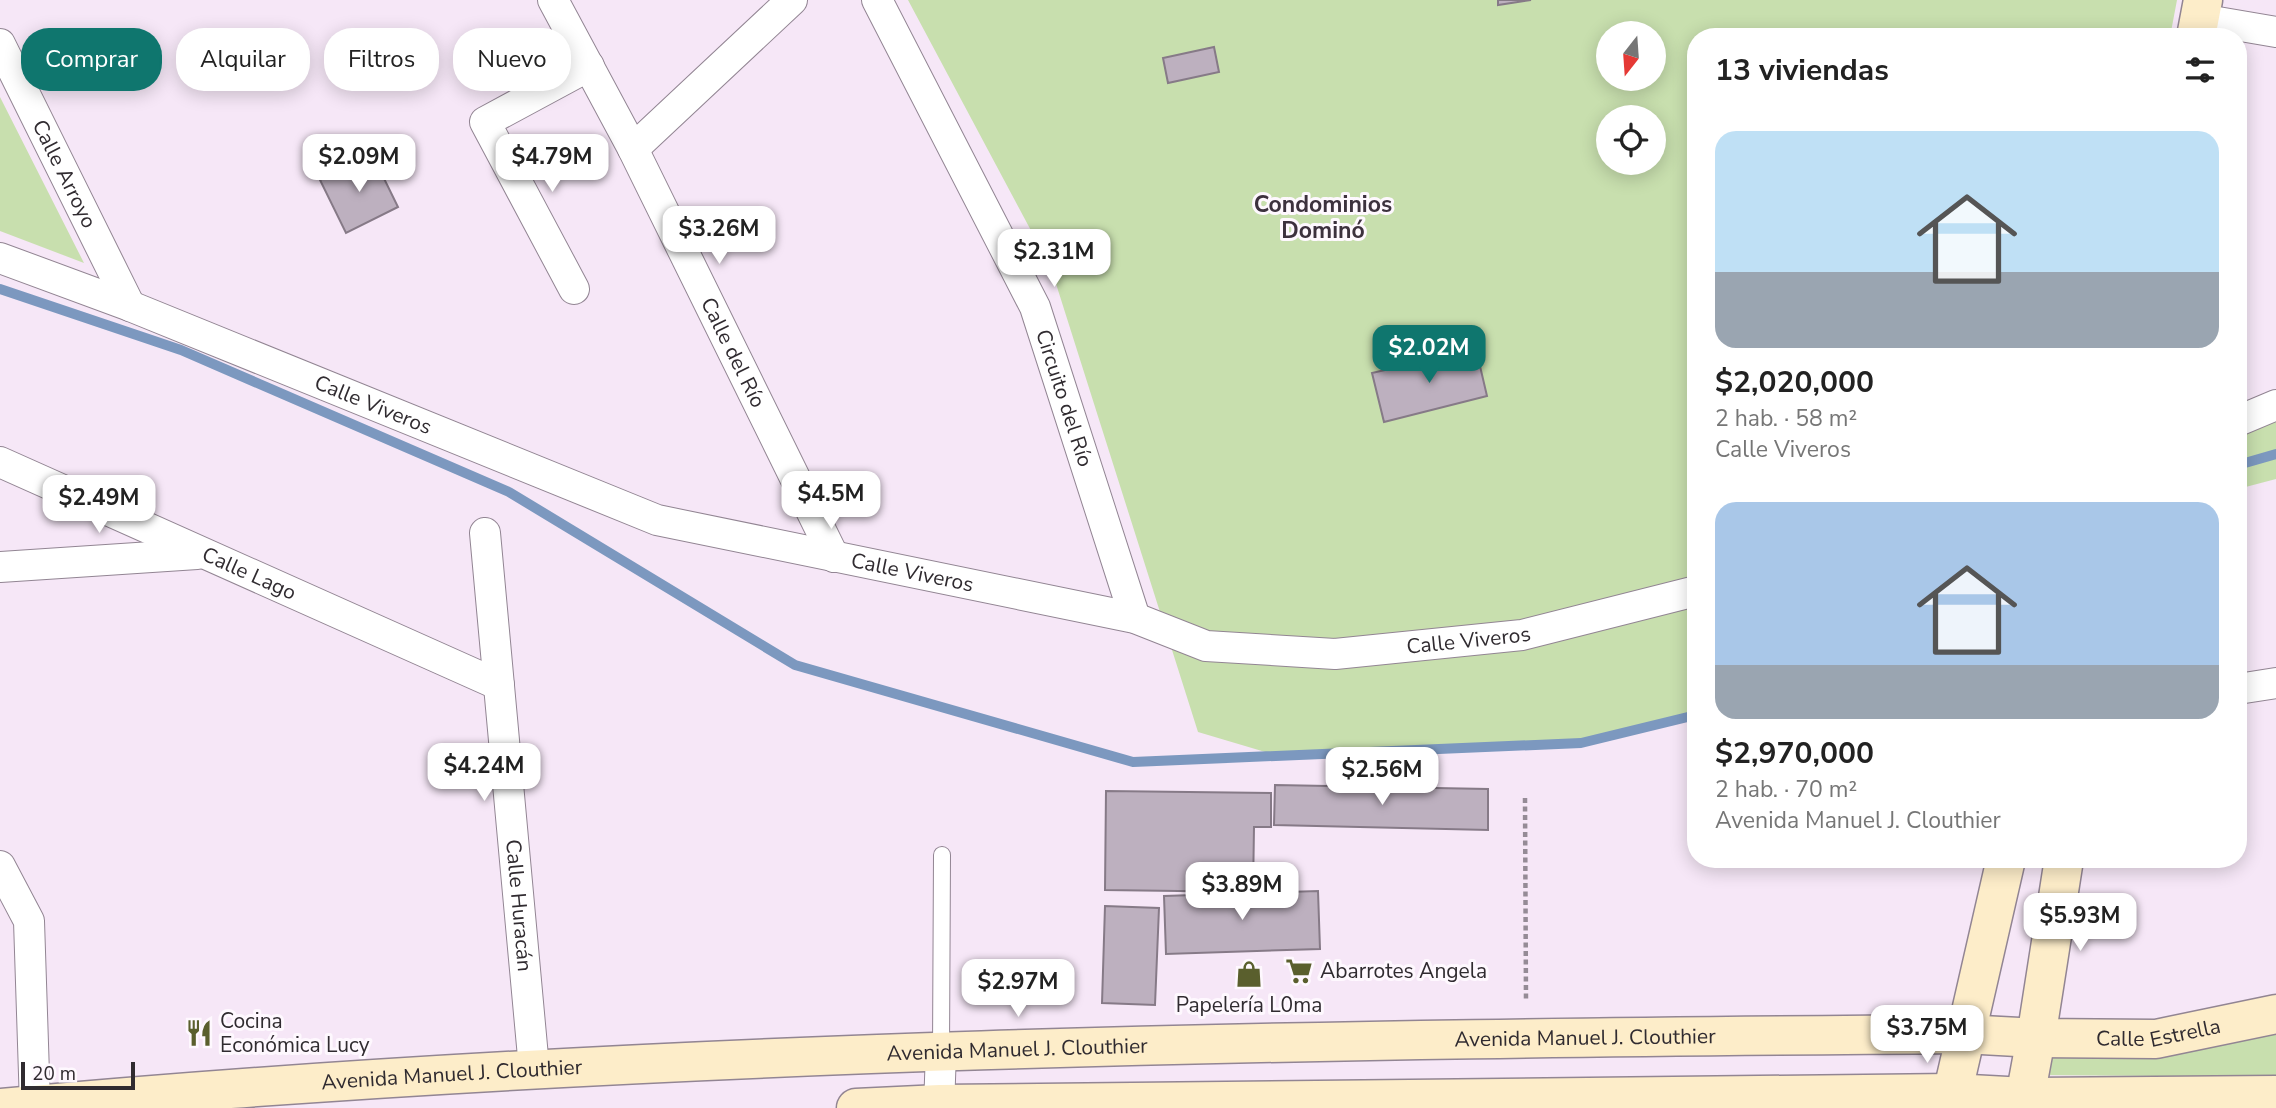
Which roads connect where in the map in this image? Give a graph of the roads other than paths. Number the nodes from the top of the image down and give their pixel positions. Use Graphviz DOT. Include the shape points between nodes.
graph roads {
  1 [pos="553,0"];
  2 [pos="792,0"];
  3 [pos="877,0"];
  4 [pos="2200,19"];
  5 [pos="2276,32"];
  6 [pos="0,44"];
  7 [pos="589,66"];
  8 [pos="633,149"];
  9 [pos="0,257"];
  10 [pos="574,289"];
  11 [pos="130,306"];
  12 [pos="2276,405"];
  13 [pos="2247,417"];
  14 [pos="0,462"];
  15 [pos="485,533"];
  16 [pos="201,554"];
  17 [pos="834,557"];
  18 [pos="0,567"];
  19 [pos="1687,593"];
  20 [pos="1135,618"];
  21 [pos="2276,683"];
  22 [pos="499,685"];
  23 [pos="2247,688"];
  24 [pos="942,855"];
  25 [pos="0,866"];
  26 [pos="2004,868"];
  27 [pos="2063,868"];
  28 [pos="2276,1014"];
  29 [pos="1964,1034"];
  30 [pos="2036,1038"];
  31 [pos="941,1051"];
  32 [pos="534,1069"];
  33 [pos="2276,1095"];
  34 [pos="1950,1100"];
  35 [pos="2024,1102"];
  36 [pos="1396,1103"];
  37 [pos="18,1106"];
  38 [pos="940,1106"];
  39 [pos="856,1108"];
  1 -- 7 [label="street, Calle del Río"];
  2 -- 8 [label="street"];
  3 -- 20 [label="street, Circuito del Río" via="1035,307"];
  4 -- 5 [label="street"];
  6 -- 11 [label="street, Calle Arroyo"];
  7 -- 8 [label="street, Calle del Río"];
  7 -- 10 [label="street" via="485,122"];
  8 -- 17 [label="street, Calle del Río"];
  9 -- 11 [label="street, Calle Viveros"];
  11 -- 17 [label="street, Calle Viveros" via="657,520"];
  12 -- 13 [label="street"];
  14 -- 16 [label="street, Calle Lago"];
  15 -- 22 [label="street, Calle Huracán"];
  16 -- 18 [label="street"];
  16 -- 22 [label="street, Calle Lago"];
  17 -- 20 [label="street, Calle Viveros"];
  19 -- 20 [label="street, Calle Viveros" via="1522,635 1335,654 1206,646"];
  21 -- 23 [label="street"];
  22 -- 32 [label="street, Calle Huracán"];
  24 -- 31 [label="lane"];
  25 -- 37 [label="street" via="29,921"];
  26 -- 29 [label="main road"];
  27 -- 30 [label="main road"];
  28 -- 30 [label="main road, Calle Estrella" via="2156,1039"];
  29 -- 30 [label="main road, Avenida Manuel J. Clouthier"];
  29 -- 31 [label="main road, Avenida Manuel J. Clouthier" via="1527,1037"];
  29 -- 34 [label="main road"];
  30 -- 35 [label="main road"];
  31 -- 32 [label="main road, Avenida Manuel J. Clouthier"];
  31 -- 38 [label="street"];
  32 -- 37 [label="main road, Avenida Manuel J. Clouthier"];
  33 -- 35 [label="main road"];
  34 -- 35 [label="main road"];
  34 -- 36 [label="main road"];
  36 -- 38 [label="main road"];
  38 -- 39 [label="main road"];
}
